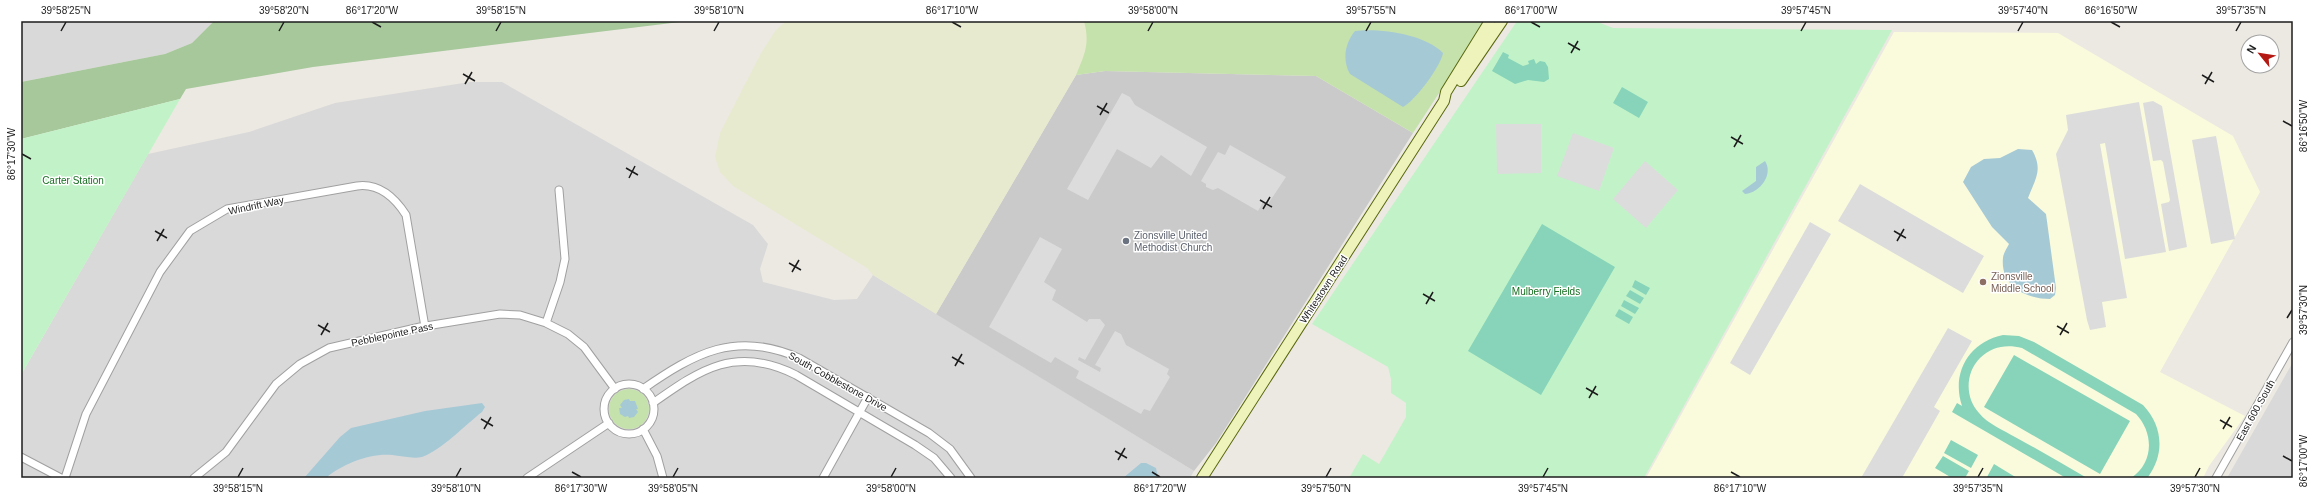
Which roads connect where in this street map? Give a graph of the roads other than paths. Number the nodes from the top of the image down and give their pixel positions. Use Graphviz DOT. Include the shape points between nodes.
graph roads {
  1 [pos="1490,21"];
  2 [pos="1503,22"];
  3 [pos="1444,101"];
  4 [pos="559,190"];
  5 [pos="546,323"];
  6 [pos="425,327"];
  7 [pos="2293,342"];
  8 [pos="615,389"];
  9 [pos="643,389"];
  10 [pos="868,398"];
  11 [pos="653,403"];
  12 [pos="860,412"];
  13 [pos="609,423"];
  14 [pos="642,429"];
  15 [pos="21,457"];
  16 [pos="1206,477"];
  17 [pos="61,478"];
  18 [pos="66,478"];
  19 [pos="194,478"];
  20 [pos="527,478"];
  21 [pos="663,478"];
  22 [pos="823,478"];
  23 [pos="950,478"];
  24 [pos="971,478"];
  25 [pos="2216,478"];
  1 -- 3 [label="street, Whitestown Road" via="1446,92"];
  2 -- 3 [label="street, Whitestown Road" via="1452,94"];
  3 -- 16 [label="street, Whitestown Road"];
  4 -- 5 [label="street" via="565,259"];
  5 -- 6 [label="street, Pebblepointe Pass" via="520,315 500,314"];
  5 -- 8 [label="street, Pebblepointe Pass" via="568,334 584,347"];
  6 -- 18 [label="street, Windrift Way" via="406,215 398,203 380,189 366,185 357,186 227,209 190,231 160,272 86,414"];
  6 -- 19 [label="street, Pebblepointe Pass" via="329,348 300,364 276,384 226,452"];
  7 -- 25 [label="street, East 600 South"];
  8 -- 9 [label="street" via="630,384"];
  8 -- 13 [label="street" via="607,397 604,406"];
  9 -- 10 [label="street, South Cobblestone Drive" via="681,363 703,352 747,345 788,353"];
  9 -- 11 [label="street"];
  10 -- 12 [label="street"];
  10 -- 24 [label="street, South Cobblestone Drive" via="945,445"];
  11 -- 12 [label="street, South Cobblestone Drive" via="704,370 726,363 746,362 782,368"];
  11 -- 14 [label="street" via="651,419"];
  12 -- 22 [label="street"];
  12 -- 23 [label="street, South Cobblestone Drive" via="928,454"];
  13 -- 14 [label="street" via="614,429 625,433 634,433"];
  13 -- 20 [label="street"];
  14 -- 21 [label="street" via="657,456"];
  15 -- 17 [label="street"];
}
